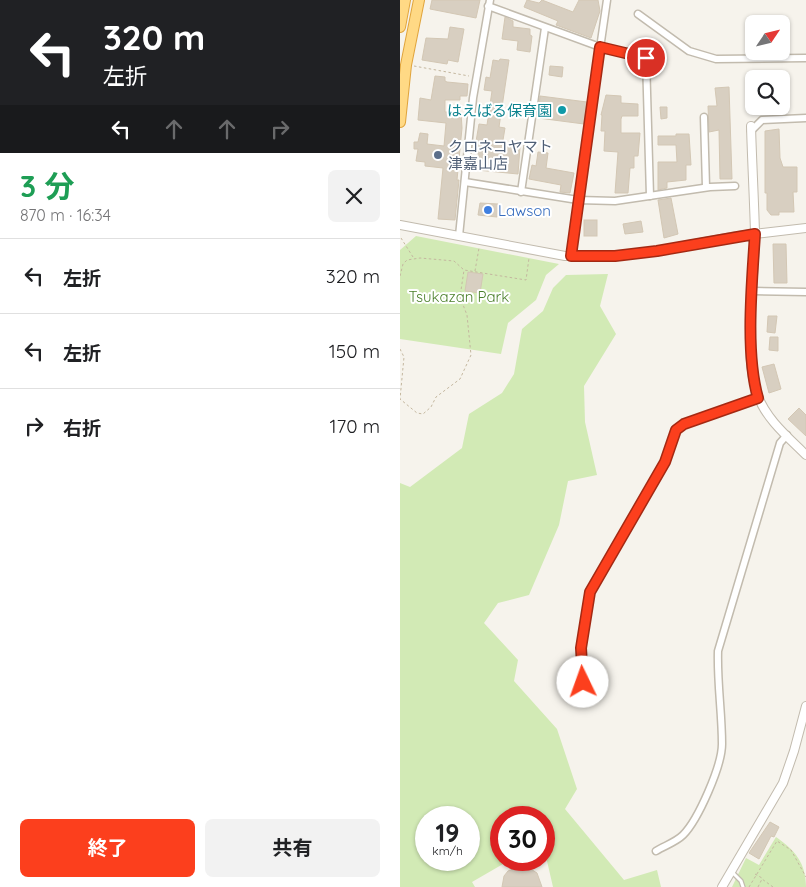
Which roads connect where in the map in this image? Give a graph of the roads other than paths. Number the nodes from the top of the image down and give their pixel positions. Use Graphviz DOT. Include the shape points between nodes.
graph roads {
  1 [pos="406,0"];
  2 [pos="418,0"];
  3 [pos="607,0"];
  4 [pos="489,3"];
  5 [pos="638,14"];
  6 [pos="400,27"];
  7 [pos="545,28"];
  8 [pos="600,47"];
  9 [pos="806,58"];
  10 [pos="704,117"];
  11 [pos="806,118"];
  12 [pos="400,122"];
  13 [pos="751,128"];
  14 [pos="465,182"];
  15 [pos="735,186"];
  16 [pos="706,187"];
  17 [pos="521,192"];
  18 [pos="650,196"];
  19 [pos="578,200"];
  20 [pos="400,225"];
  21 [pos="806,228"];
  22 [pos="755,234"];
  23 [pos="459,236"];
  24 [pos="571,256"];
  25 [pos="753,291"];
  26 [pos="806,292"];
  27 [pos="758,398"];
  28 [pos="787,435"];
  29 [pos="806,455"];
  30 [pos="583,682"];
  31 [pos="806,709"];
  32 [pos="656,851"];
  33 [pos="731,870"];
  34 [pos="722,887"];
  35 [pos="743,887"];
  1 -- 6 [label="highway"];
  2 -- 12 [label="highway" via="406,64"];
  3 -- 8 [label="street"];
  4 -- 7 [label="street"];
  4 -- 14 [label="street" via="476,78"];
  5 -- 9 [label="street" via="689,51 716,59"];
  7 -- 8 [label="street"];
  7 -- 17 [label="street"];
  8 -- 18 [label="street" via="646,58"];
  8 -- 19 [label="street"];
  10 -- 16 [label="street"];
  11 -- 13 [label="street" via="762,120"];
  13 -- 22 [label="street"];
  14 -- 17 [label="street"];
  14 -- 23 [label="street"];
  15 -- 16 [label="street"];
  16 -- 18 [label="street"];
  17 -- 19 [label="street"];
  18 -- 19 [label="street" via="615,201"];
  19 -- 24 [label="street"];
  20 -- 23 [label="street"];
  21 -- 22 [label="street"];
  22 -- 24 [label="street" via="657,251 615,256"];
  22 -- 25 [label="street"];
  23 -- 24 [label="street"];
  25 -- 26 [label="street"];
  25 -- 27 [label="street" via="750,357"];
  27 -- 28 [label="street"];
  27 -- 30 [label="street" via="684,424 676,430 665,462 590,592 581,648"];
  28 -- 29 [label="street"];
  28 -- 32 [label="street" via="780,443 718,651 722,746 716,770 703,804 683,836"];
  31 -- 33 [label="street" via="783,782"];
  33 -- 34 [label="street"];
  33 -- 35 [label="lane"];
}
